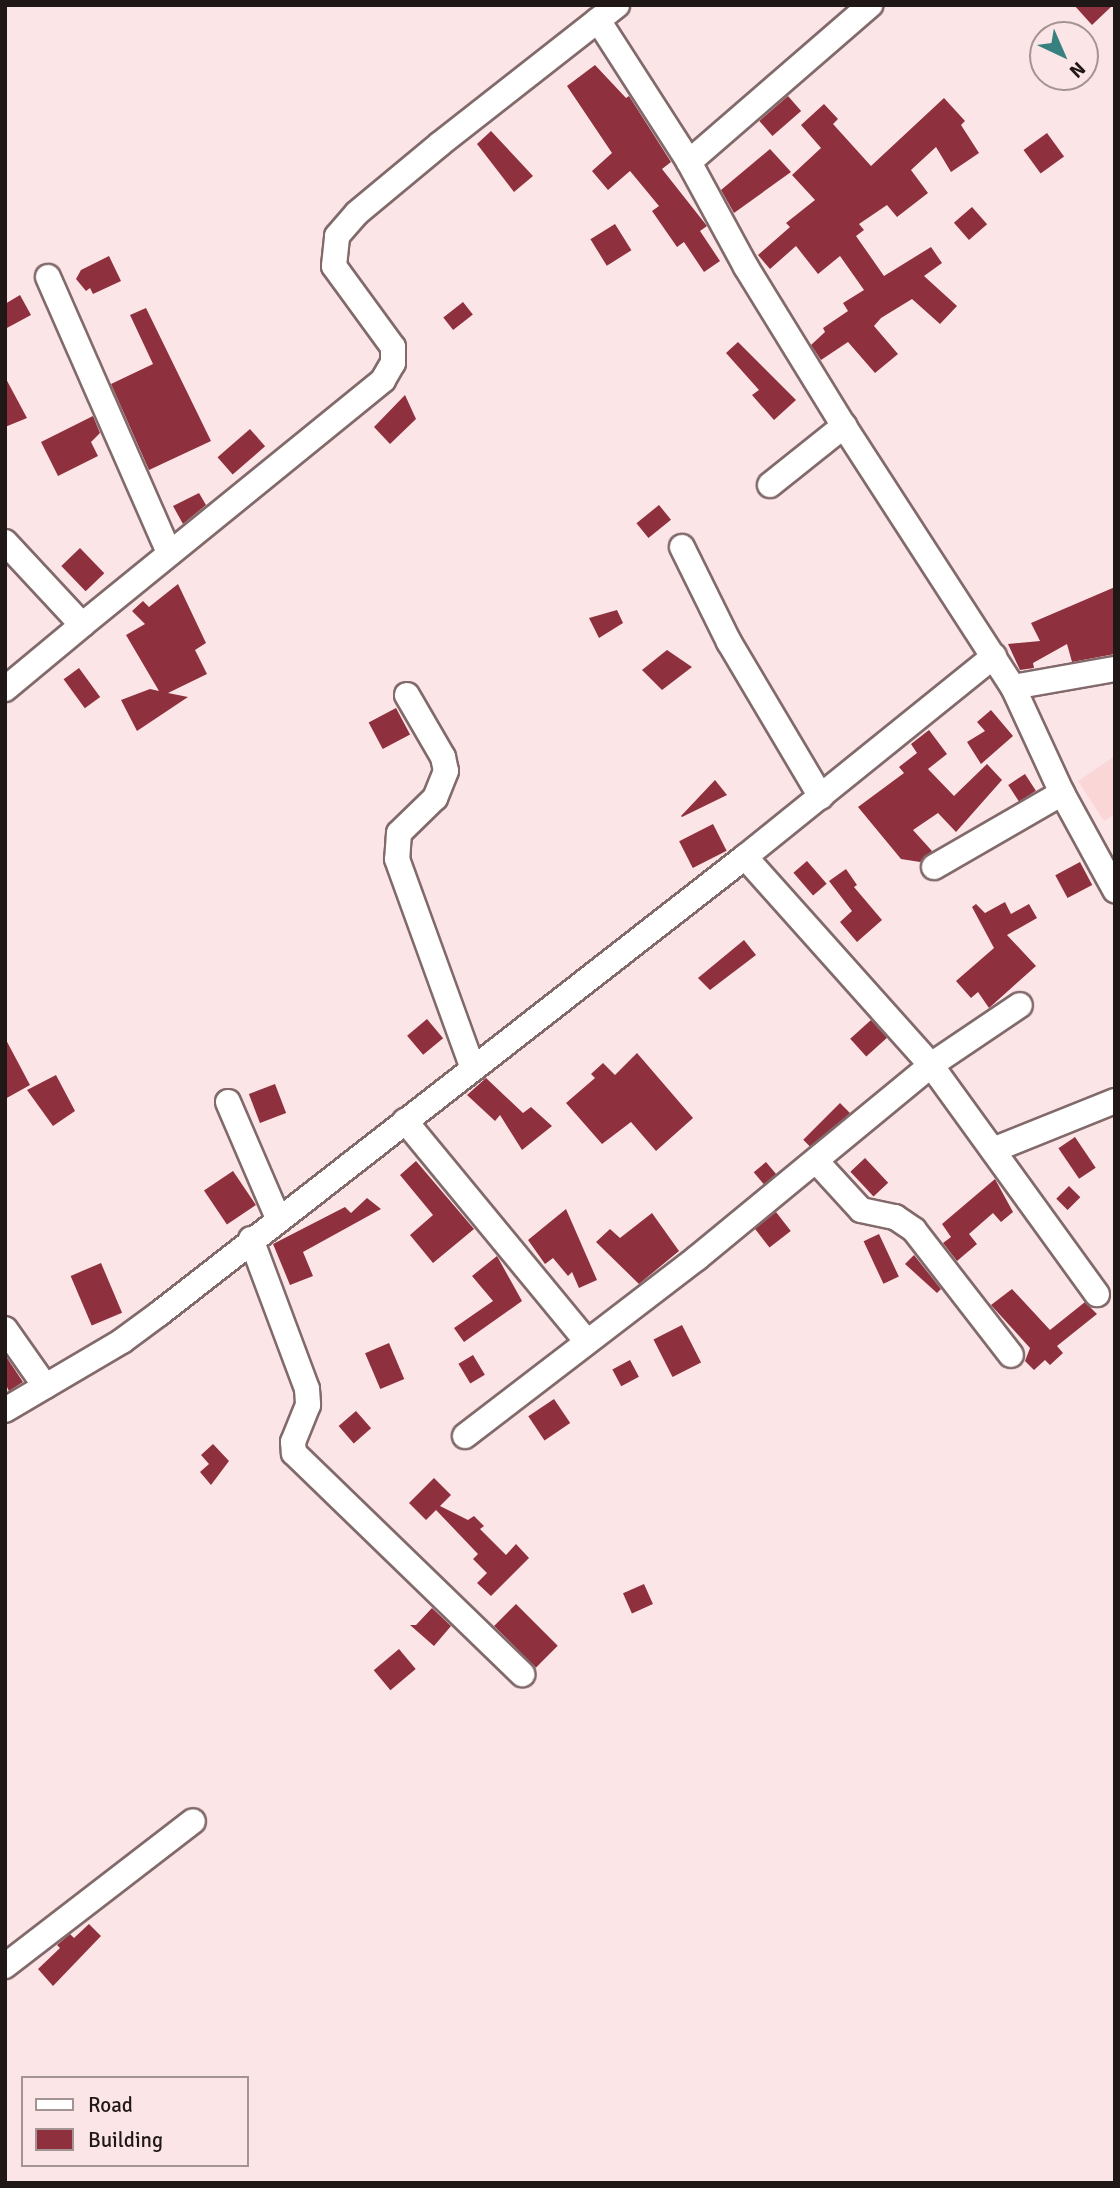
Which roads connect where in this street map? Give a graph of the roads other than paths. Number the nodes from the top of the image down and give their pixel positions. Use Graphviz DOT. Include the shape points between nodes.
graph roads {
  1 [pos="870,5"];
  2 [pos="607,13"];
  3 [pos="689,162"];
  4 [pos="48,277"];
  5 [pos="844,426"];
  6 [pos="771,485"];
  7 [pos="5,542"];
  8 [pos="682,547"];
  9 [pos="169,552"];
  10 [pos="82,625"];
  11 [pos="994,656"];
  12 [pos="1115,669"];
  13 [pos="1013,687"];
  14 [pos="5,689"];
  15 [pos="407,695"];
  16 [pos="1062,793"];
  17 [pos="821,797"];
  18 [pos="746,857"];
  19 [pos="934,867"];
  20 [pos="1115,890"];
  21 [pos="1020,1005"];
  22 [pos="931,1065"];
  23 [pos="473,1069"];
  24 [pos="1115,1101"];
  25 [pos="228,1102"];
  26 [pos="405,1121"];
  27 [pos="993,1150"];
  28 [pos="817,1162"];
  29 [pos="278,1218"];
  30 [pos="251,1239"];
  31 [pos="1097,1294"];
  32 [pos="5,1329"];
  33 [pos="587,1342"];
  34 [pos="1011,1355"];
  35 [pos="45,1386"];
  36 [pos="5,1410"];
  37 [pos="465,1436"];
  38 [pos="522,1674"];
  39 [pos="193,1821"];
  40 [pos="5,1966"];
  1 -- 3 [label="street"];
  2 -- 3 [label="street"];
  2 -- 9 [label="street" via="440,144 337,236 334,266 389,340 393,363 383,380"];
  3 -- 5 [label="street" via="746,267"];
  4 -- 9 [label="street"];
  5 -- 6 [label="street"];
  5 -- 11 [label="street"];
  7 -- 10 [label="street"];
  8 -- 17 [label="street" via="729,642"];
  9 -- 10 [label="street"];
  10 -- 14 [label="street"];
  11 -- 13 [label="street"];
  11 -- 17 [label="street"];
  12 -- 13 [label="street"];
  13 -- 16 [label="street"];
  15 -- 23 [label="street" via="443,757 446,771 435,798 399,833 397,859"];
  16 -- 19 [label="street"];
  16 -- 20 [label="street"];
  17 -- 18 [label="street"];
  18 -- 22 [label="street"];
  18 -- 23 [label="street"];
  21 -- 22 [label="street"];
  22 -- 27 [label="street"];
  22 -- 28 [label="street"];
  23 -- 26 [label="street"];
  24 -- 27 [label="street"];
  25 -- 29 [label="street"];
  26 -- 29 [label="street"];
  26 -- 33 [label="street"];
  27 -- 31 [label="street"];
  28 -- 33 [label="street"];
  28 -- 34 [label="street" via="862,1210 895,1217 914,1230"];
  29 -- 30 [label="street"];
  30 -- 35 [label="street" via="122,1341"];
  30 -- 38 [label="street" via="307,1389 308,1405 293,1442 295,1453"];
  32 -- 35 [label="street"];
  33 -- 37 [label="street"];
  35 -- 36 [label="street"];
  39 -- 40 [label="street"];
}
